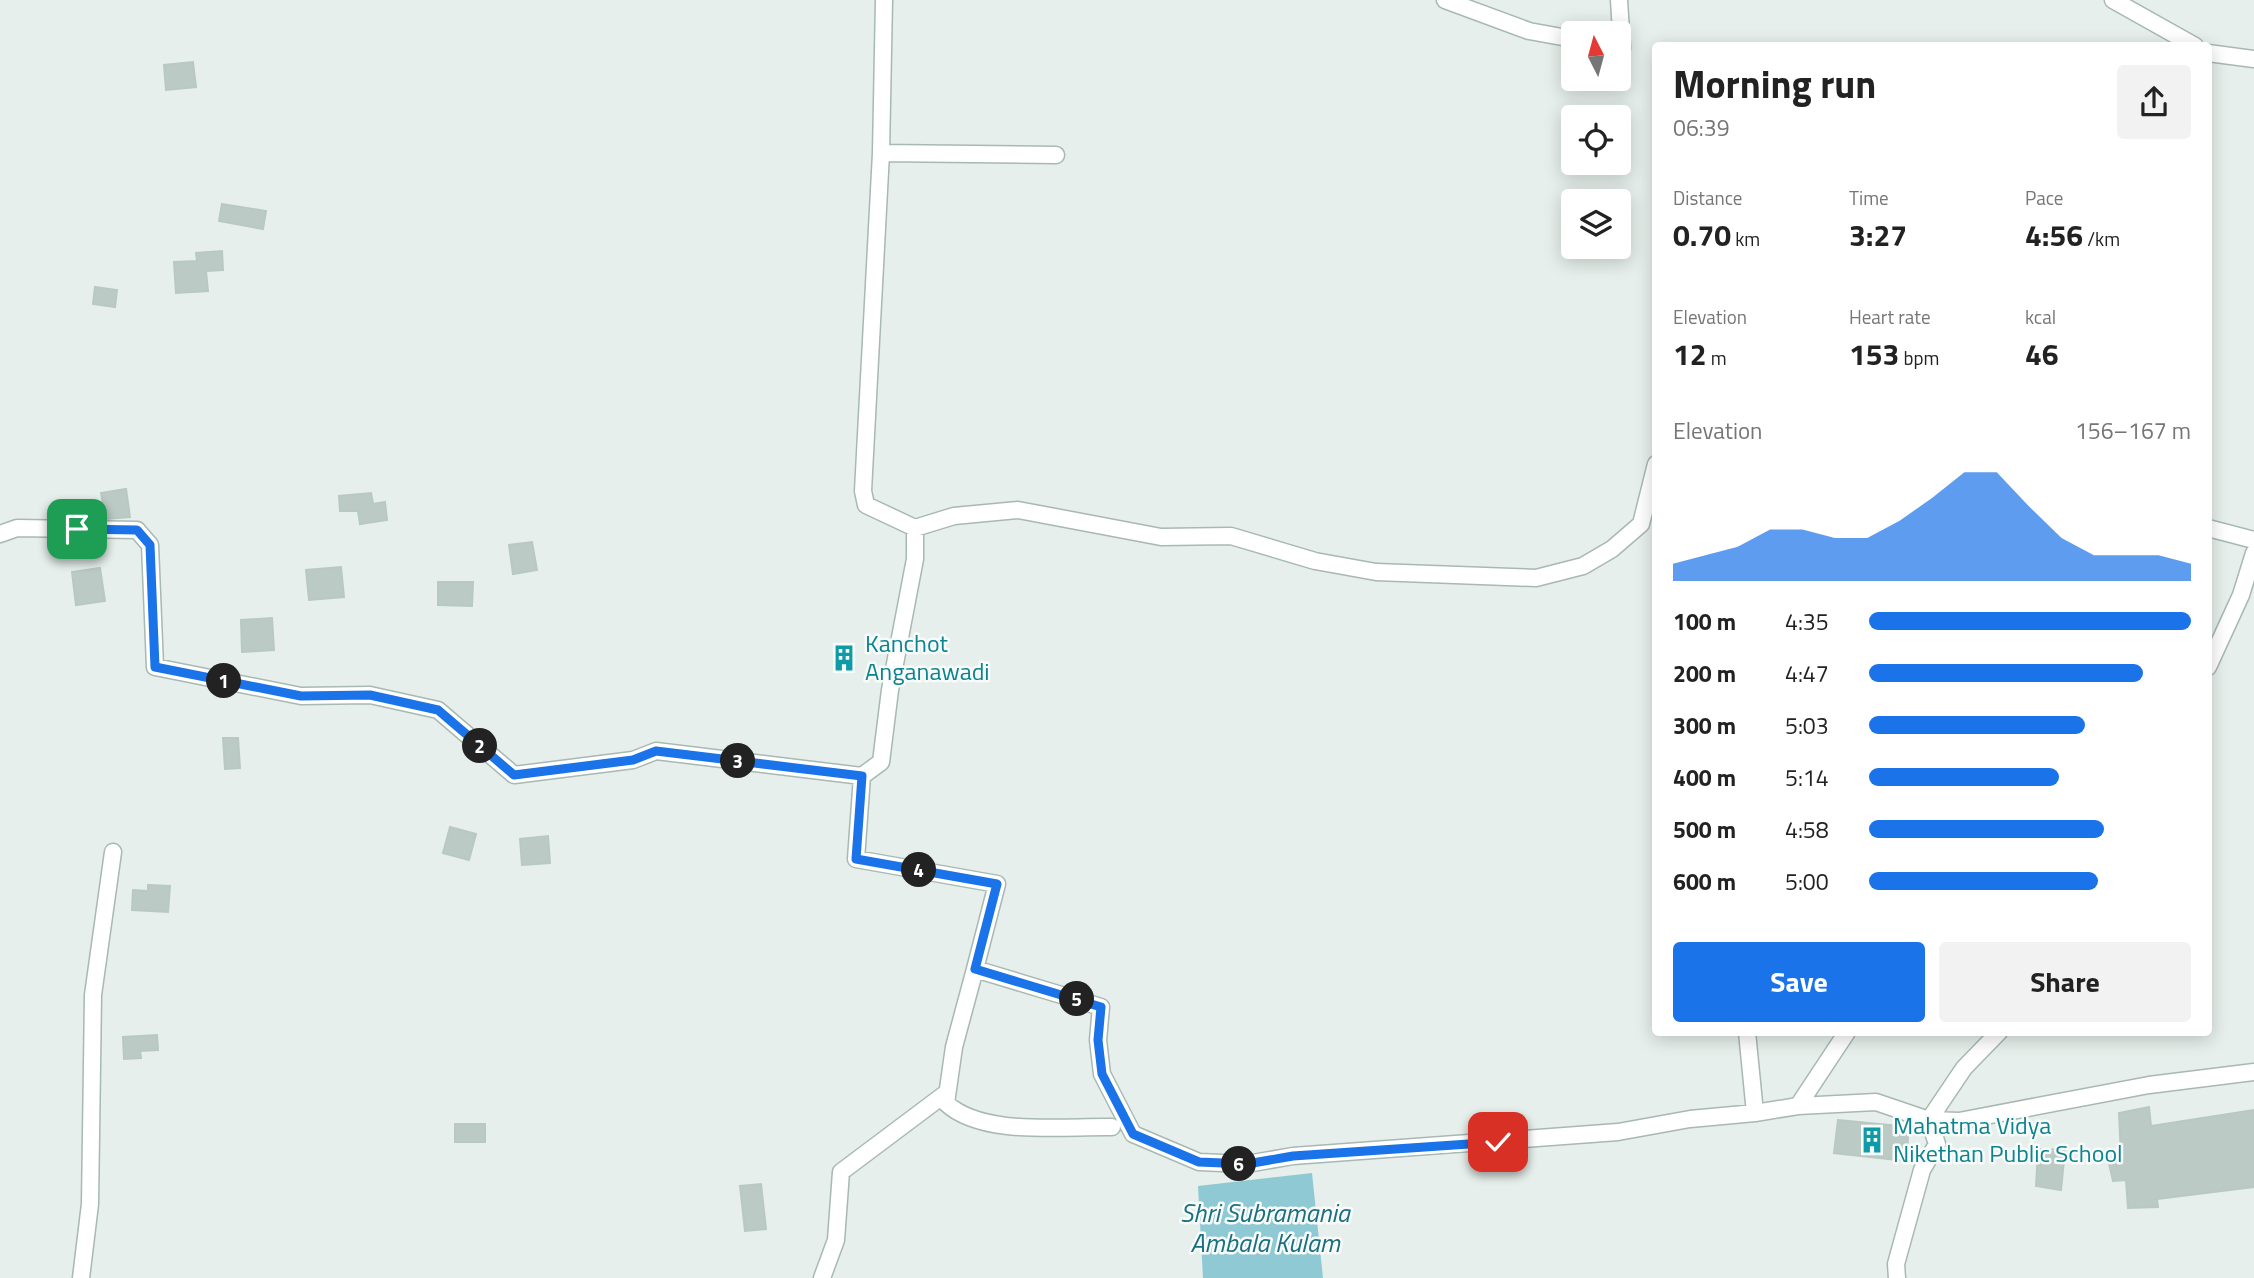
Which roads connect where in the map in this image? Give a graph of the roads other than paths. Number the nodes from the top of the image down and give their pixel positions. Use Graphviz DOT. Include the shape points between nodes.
graph roads {
  1 [pos="884,0"];
  2 [pos="1445,0"];
  3 [pos="1619,0"];
  4 [pos="2113,0"];
  5 [pos="1620,21"];
  6 [pos="1561,37"];
  7 [pos="2188,42"];
  8 [pos="2212,53"];
  9 [pos="2254,59"];
  10 [pos="881,153"];
  11 [pos="1056,155"];
  12 [pos="1652,480"];
  13 [pos="915,528"];
  14 [pos="2212,529"];
  15 [pos="0,534"];
  16 [pos="2254,540"];
  17 [pos="2254,553"];
  18 [pos="2212,658"];
  19 [pos="862,776"];
  20 [pos="113,852"];
  21 [pos="975,969"];
  22 [pos="1746,1036"];
  23 [pos="1844,1036"];
  24 [pos="1995,1036"];
  25 [pos="2254,1072"];
  26 [pos="945,1094"];
  27 [pos="1798,1106"];
  28 [pos="1755,1113"];
  29 [pos="1929,1120"];
  30 [pos="1112,1127"];
  31 [pos="81,1278"];
  32 [pos="822,1278"];
  33 [pos="1897,1278"];
  1 -- 10 [label="street"];
  2 -- 6 [label="street" via="1529,31"];
  3 -- 5 [label="street"];
  4 -- 7 [label="street"];
  8 -- 9 [label="street"];
  10 -- 11 [label="street"];
  10 -- 13 [label="street" via="863,491 866,505"];
  12 -- 13 [label="street" via="1641,524 1612,550 1583,566 1536,578 1376,572 1315,561 1231,536 1161,537 1018,509 954,516"];
  13 -- 19 [label="street" via="915,559 881,762"];
  14 -- 16 [label="street"];
  15 -- 19 [label="street" via="17,528 137,530 150,545 155,667 301,696 370,695 438,710 514,775 633,760 656,751"];
  17 -- 18 [label="street"];
  19 -- 21 [label="street" via="856,859 997,884"];
  20 -- 31 [label="street" via="93,995 90,1204"];
  21 -- 26 [label="street"];
  21 -- 28 [label="street" via="1101,1007 1102,1074 1133,1134 1199,1162 1247,1164 1293,1156 1618,1132"];
  22 -- 28 [label="street"];
  23 -- 27 [label="street"];
  24 -- 29 [label="street" via="1964,1068"];
  25 -- 29 [label="street" via="2150,1085 1959,1121"];
  26 -- 30 [label="street" via="946,1103 957,1113 985,1125"];
  26 -- 32 [label="street" via="841,1172 836,1240"];
  27 -- 28 [label="street"];
  27 -- 29 [label="street" via="1875,1102"];
  29 -- 33 [label="street" via="1937,1144 1922,1170 1895,1264"];
}
